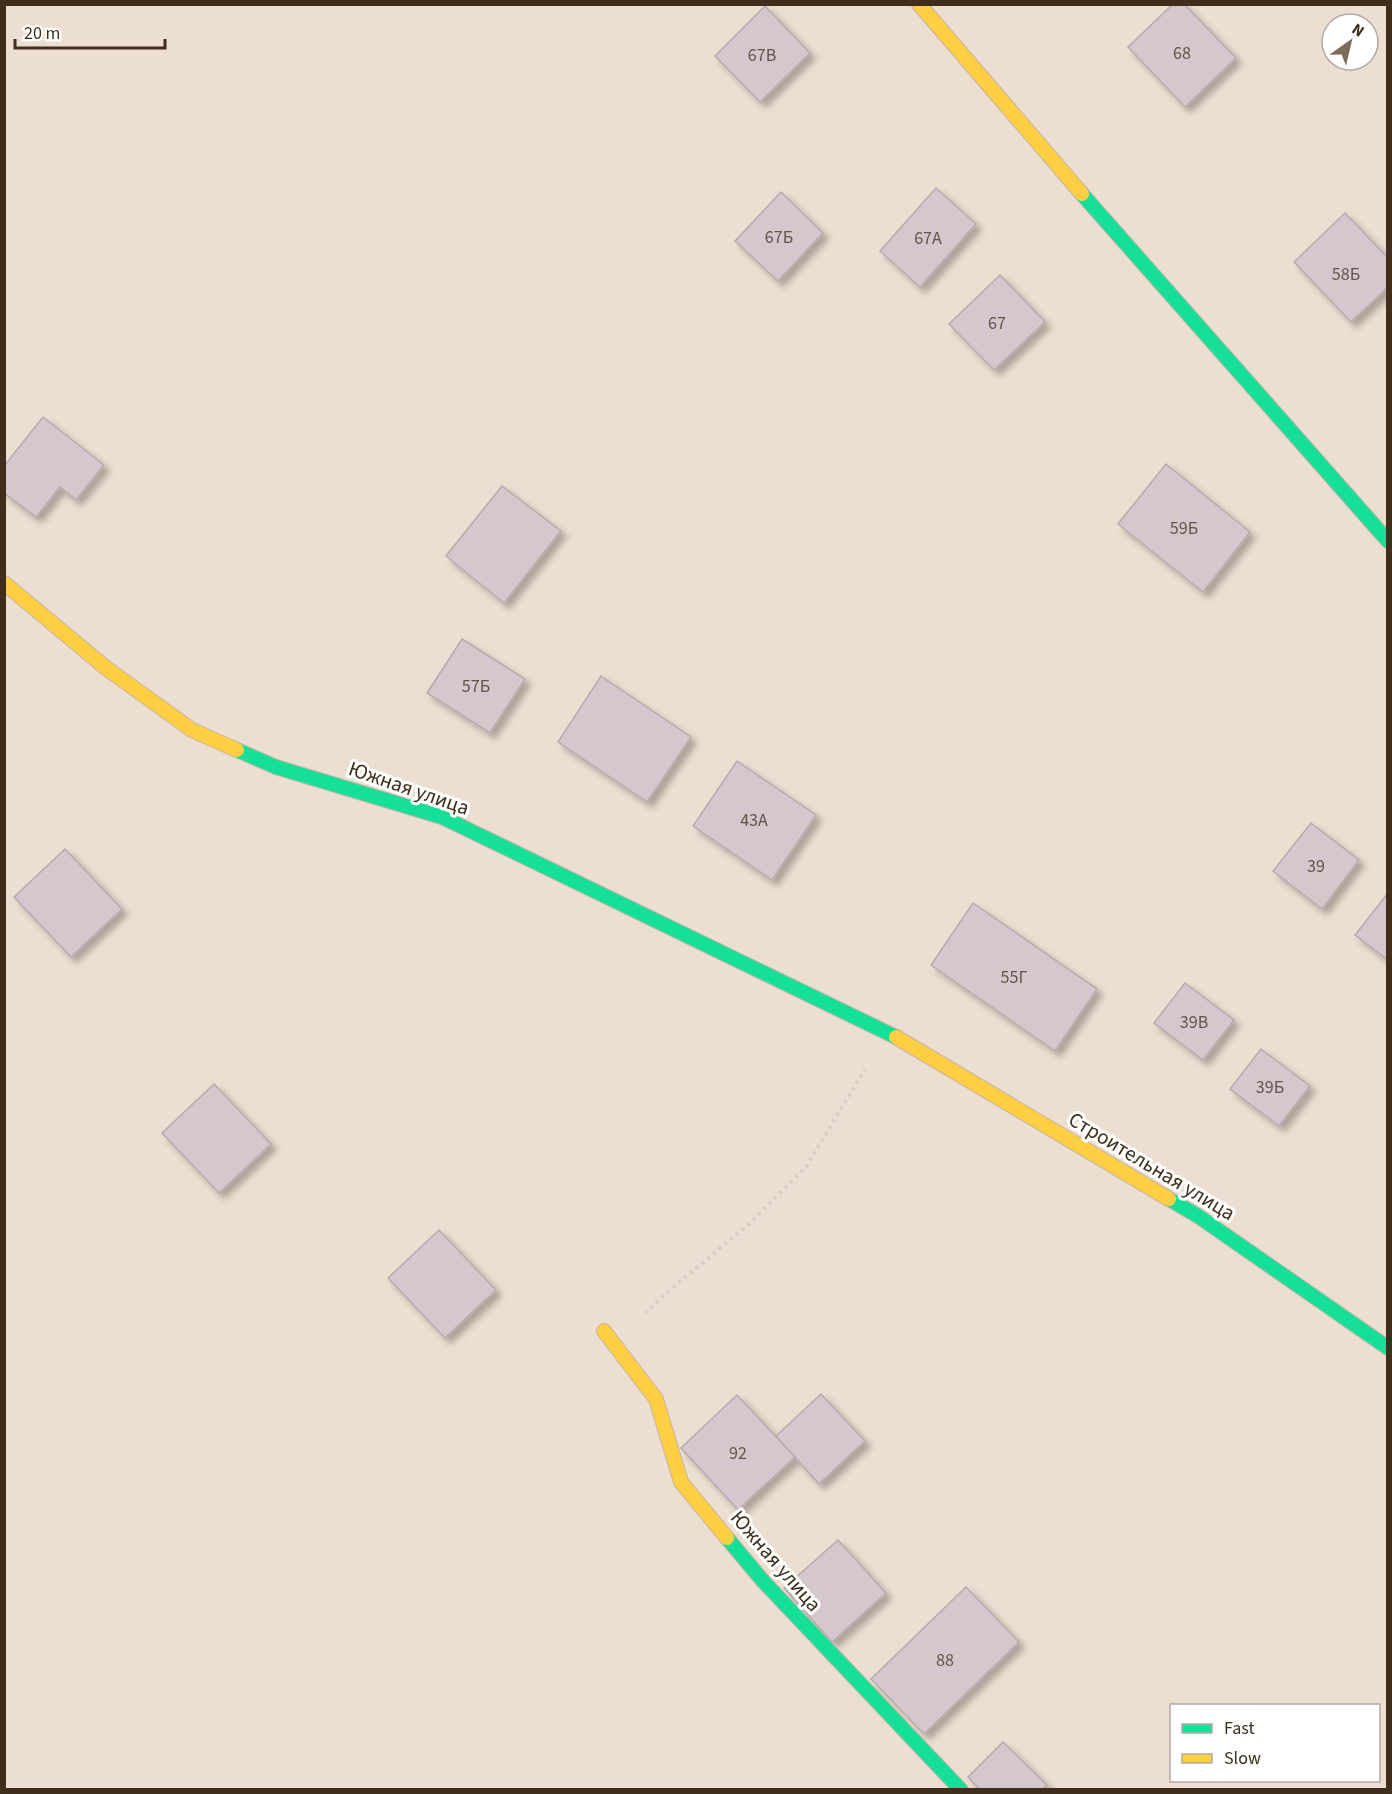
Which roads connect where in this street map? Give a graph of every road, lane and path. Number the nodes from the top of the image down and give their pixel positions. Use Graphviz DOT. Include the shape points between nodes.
graph roads {
  1 [pos="919,4"];
  2 [pos="1388,541"];
  3 [pos="4,583"];
  4 [pos="887,1032"];
  5 [pos="604,1331"];
  6 [pos="614,1343"];
  7 [pos="1388,1348"];
  8 [pos="961,1790"];
  1 -- 2 [label="street"];
  3 -- 4 [label="street, Южная улица" via="106,668 192,730 276,767 442,818"];
  4 -- 6 [label="path" via="806,1167 749,1224"];
  4 -- 7 [label="street, Строительная улица" via="1198,1216"];
  5 -- 6 [label="street, Южная улица"];
  6 -- 8 [label="street, Южная улица" via="656,1399 681,1482 763,1581"];
}
